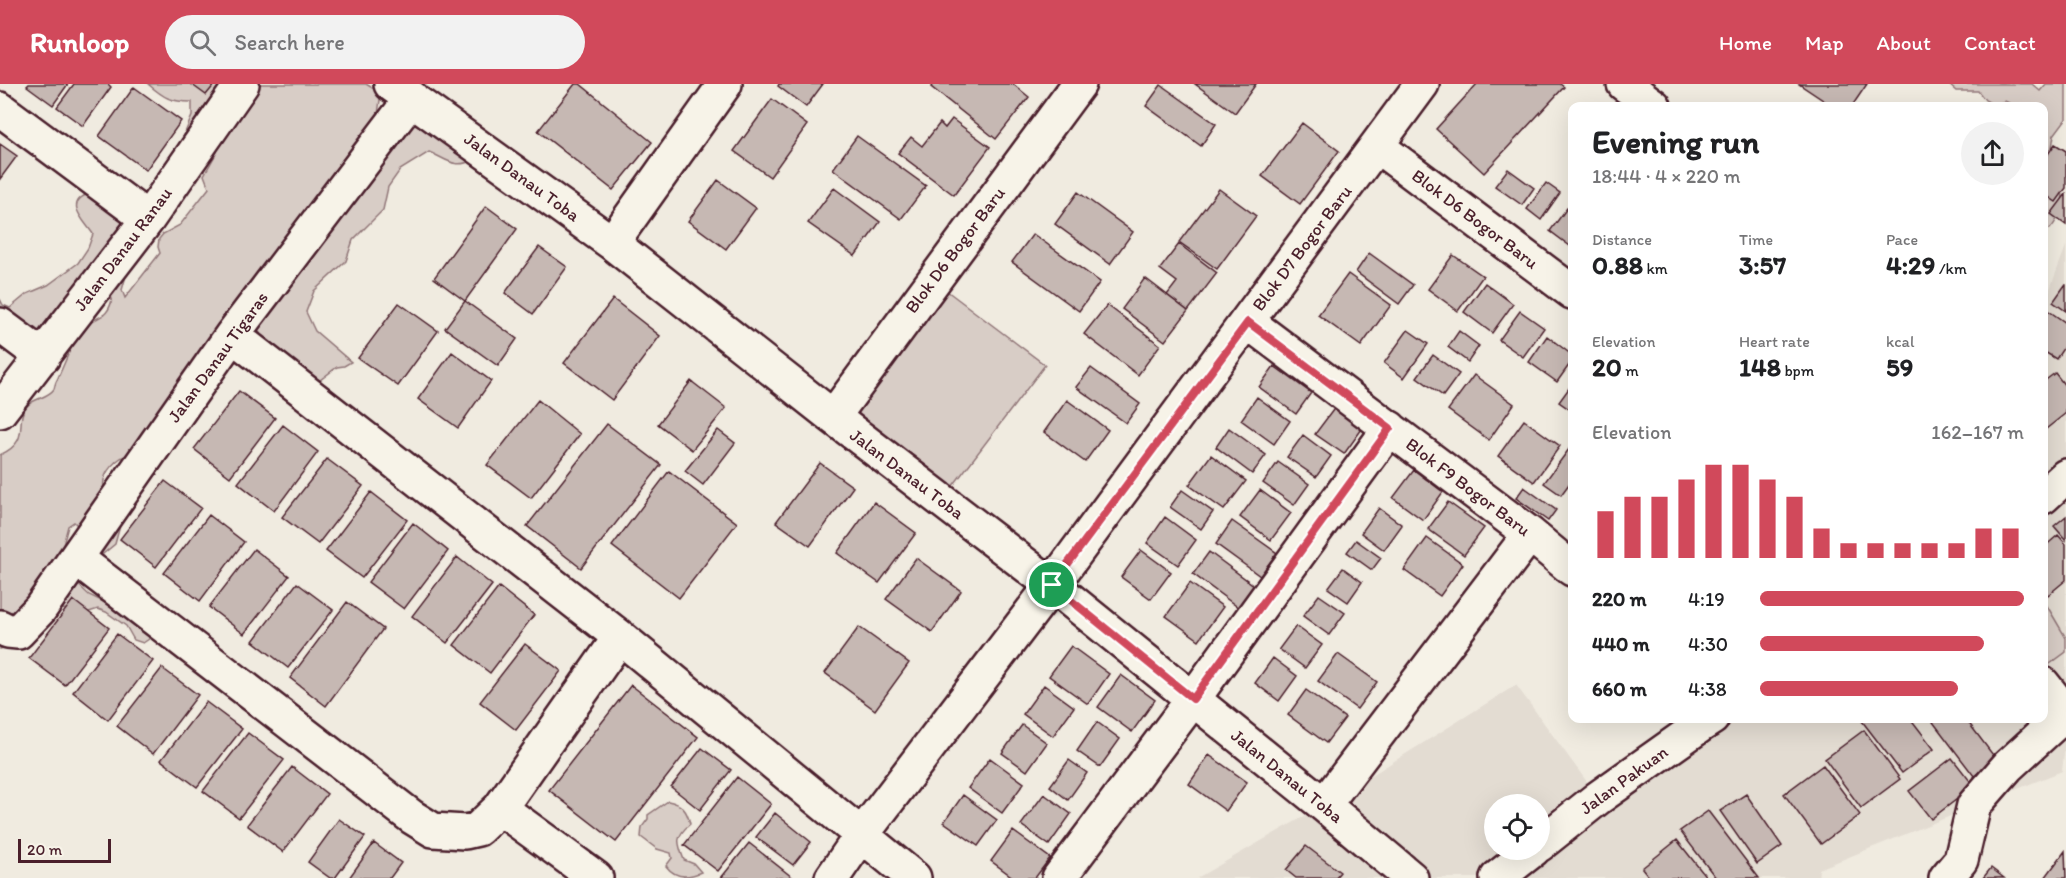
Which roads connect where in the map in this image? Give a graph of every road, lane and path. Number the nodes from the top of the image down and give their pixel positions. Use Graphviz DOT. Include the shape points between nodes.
graph roads {
  1 [pos="242,84"];
  2 [pos="725,84"];
  3 [pos="1079,84"];
  4 [pos="1422,84"];
  5 [pos="401,91"];
  6 [pos="0,109"];
  7 [pos="1377,146"];
  8 [pos="148,219"];
  9 [pos="612,243"];
  10 [pos="1568,289"];
  11 [pos="1248,322"];
  12 [pos="0,325"];
  13 [pos="232,335"];
  14 [pos="43,357"];
  15 [pos="0,411"];
  16 [pos="832,417"];
  17 [pos="1390,428"];
  18 [pos="1530,534"];
  19 [pos="76,558"];
  20 [pos="1568,566"];
  21 [pos="1052,585"];
  22 [pos="15,623"];
  23 [pos="620,637"];
  24 [pos="2048,690"];
  25 [pos="1193,699"];
  26 [pos="1699,723"];
  27 [pos="1324,805"];
  28 [pos="500,808"];
  29 [pos="861,836"];
  30 [pos="1550,836"];
  31 [pos="1520,860"];
  32 [pos="596,878"];
  33 [pos="832,878"];
  34 [pos="914,878"];
  35 [pos="1059,878"];
  36 [pos="1411,878"];
  37 [pos="1497,878"];
  38 [pos="1946,878"];
  1 -- 8 [label="street, Jalan Danau Ranau"];
  2 -- 9 [label="street"];
  3 -- 16 [label="street, Blok D6 Bogor Baru"];
  4 -- 7 [label="street, Blok D7 Bogor Baru"];
  5 -- 9 [label="street, Jalan Danau Toba"];
  5 -- 13 [label="street, Jalan Danau Tigaras"];
  6 -- 8 [label="street"];
  7 -- 10 [label="street, Blok D6 Bogor Baru"];
  7 -- 11 [label="street, Blok D7 Bogor Baru"];
  8 -- 14 [label="street, Jalan Danau Ranau"];
  9 -- 16 [label="street, Jalan Danau Toba"];
  11 -- 17 [label="street, Blok F9 Bogor Baru"];
  11 -- 21 [label="street, Blok D7 Bogor Baru"];
  12 -- 14 [label="street"];
  13 -- 19 [label="street, Jalan Danau Tigaras"];
  13 -- 23 [label="street"];
  14 -- 15 [label="street, Jalan Danau Ranau"];
  16 -- 21 [label="street, Jalan Danau Toba"];
  17 -- 18 [label="street, Blok F9 Bogor Baru"];
  17 -- 25 [label="street"];
  18 -- 20 [label="street, Blok F9 Bogor Baru"];
  18 -- 27 [label="street"];
  19 -- 22 [label="street, Jalan Danau Tigaras"];
  19 -- 28 [label="street" via="433,830 478,830"];
  21 -- 25 [label="street, Jalan Danau Toba"];
  21 -- 29 [label="street, Blok D7 Bogor Baru"];
  23 -- 28 [label="street"];
  23 -- 29 [label="street"];
  24 -- 38 [label="street" via="2066,713 1983,792 1974,805 1961,860"];
  25 -- 27 [label="street, Jalan Danau Toba"];
  25 -- 35 [label="street"];
  26 -- 30 [label="street, Jalan Pakuan"];
  27 -- 36 [label="street, Jalan Danau Toba"];
  28 -- 32 [label="street"];
  29 -- 33 [label="street, Blok D7 Bogor Baru"];
  29 -- 34 [label="street"];
  31 -- 37 [label="street"];
}
